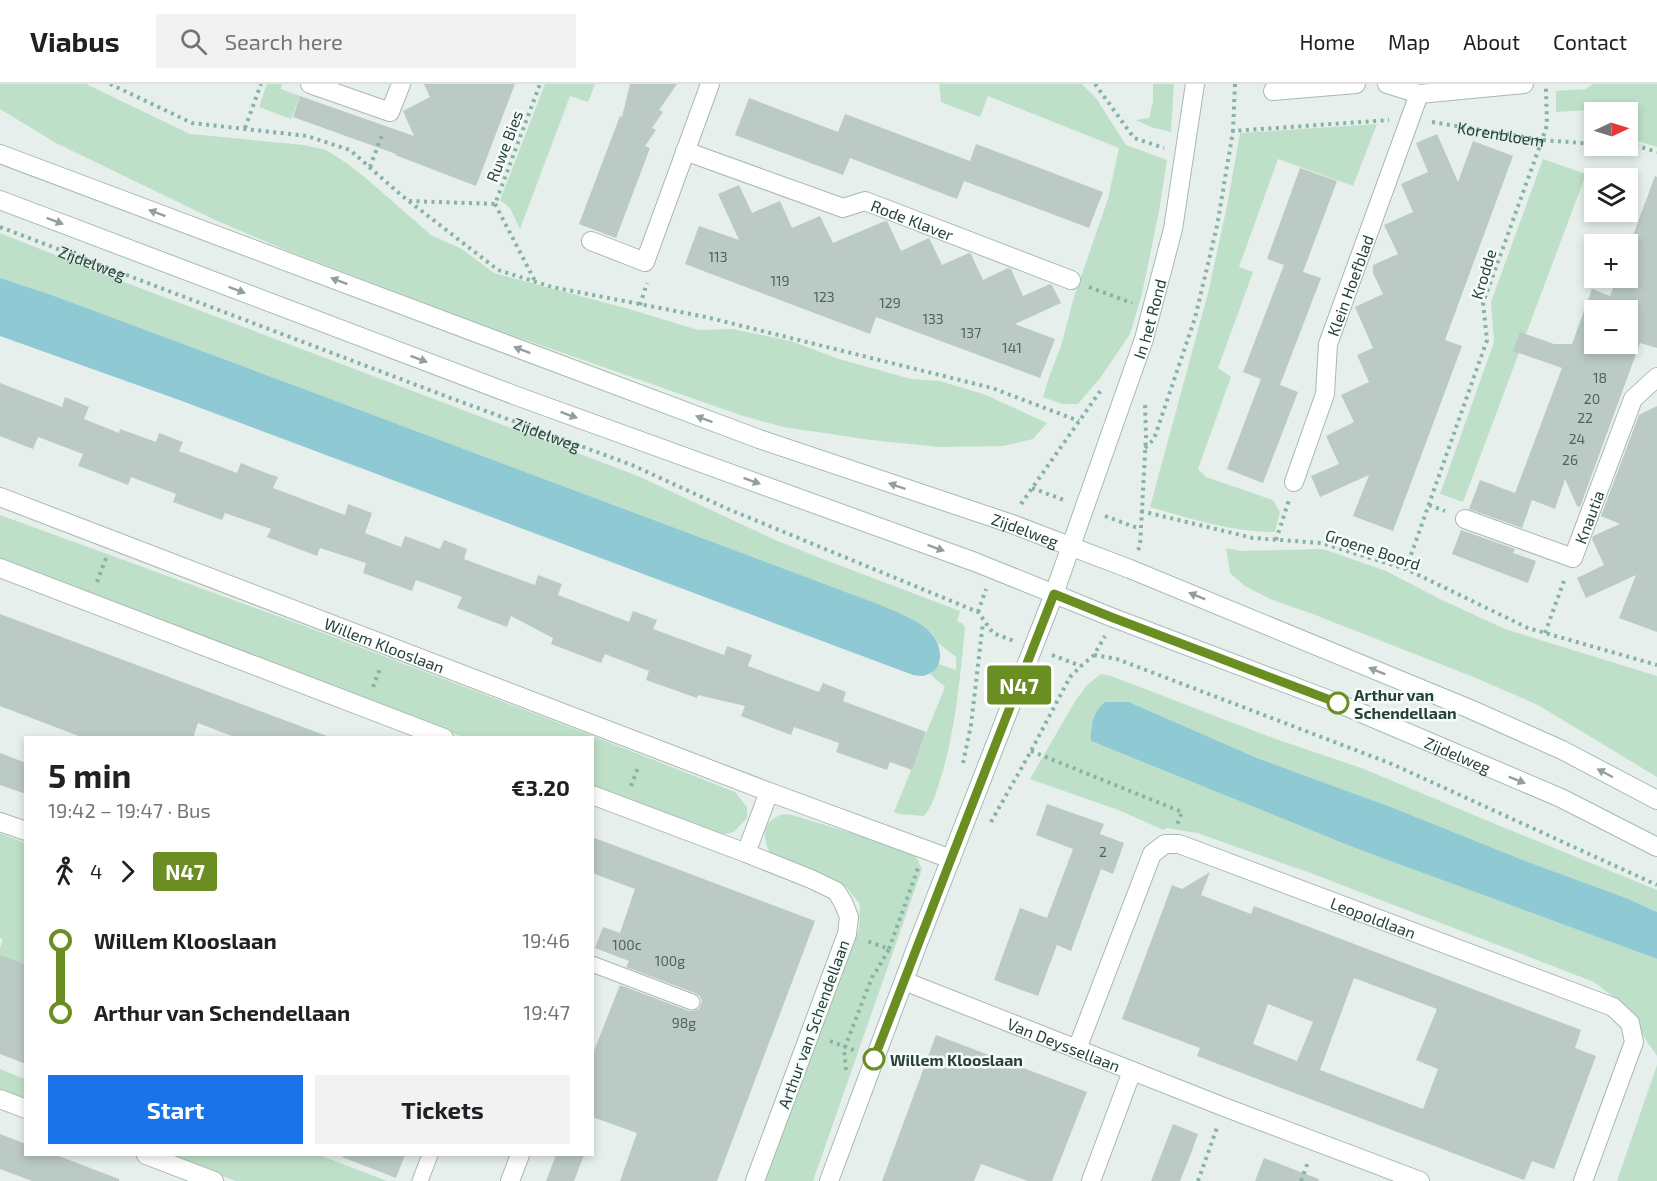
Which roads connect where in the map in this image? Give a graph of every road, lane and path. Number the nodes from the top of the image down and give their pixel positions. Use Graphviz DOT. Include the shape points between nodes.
graph roads {
  1 [pos="261,84"];
  2 [pos="310,84"];
  3 [pos="401,84"];
  4 [pos="540,84"];
  5 [pos="710,84"];
  6 [pos="1095,84"];
  7 [pos="1196,84"];
  8 [pos="1235,84"];
  9 [pos="1356,84"];
  10 [pos="1388,84"];
  11 [pos="1524,84"];
  12 [pos="1546,84"];
  13 [pos="1273,91"];
  14 [pos="1419,93"];
  15 [pos="390,112"];
  16 [pos="1411,119"];
  17 [pos="245,129"];
  18 [pos="1233,130"];
  19 [pos="1542,140"];
  20 [pos="1584,143"];
  21 [pos="1638,146"];
  22 [pos="685,151"];
  23 [pos="1657,152"];
  24 [pos="0,154"];
  25 [pos="1184,154"];
  26 [pos="370,167"];
  27 [pos="0,200"];
  28 [pos="408,201"];
  29 [pos="495,204"];
  30 [pos="0,227"];
  31 [pos="591,242"];
  32 [pos="1071,280"];
  33 [pos="535,282"];
  34 [pos="1151,310"];
  35 [pos="1657,377"];
  36 [pos="1101,390"];
  37 [pos="1145,393"];
  38 [pos="1145,448"];
  39 [pos="1294,482"];
  40 [pos="0,497"];
  41 [pos="1141,511"];
  42 [pos="1465,519"];
  43 [pos="1012,524"];
  44 [pos="112,540"];
  45 [pos="1276,540"];
  46 [pos="1071,546"];
  47 [pos="1573,558"];
  48 [pos="0,568"];
  49 [pos="1130,569"];
  50 [pos="1406,569"];
  51 [pos="994,570"];
  52 [pos="1054,594"];
  53 [pos="90,603"];
  54 [pos="978,612"];
  55 [pos="1111,617"];
  56 [pos="983,620"];
  57 [pos="1545,633"];
  58 [pos="389,646"];
  59 [pos="1033,648"];
  60 [pos="1094,656"];
  61 [pos="1657,665"];
  62 [pos="1081,666"];
  63 [pos="365,708"];
  64 [pos="439,736"];
  65 [pos="647,745"];
  66 [pos="962,767"];
  67 [pos="769,792"];
  68 [pos="594,796"];
  69 [pos="1657,800"];
  70 [pos="623,807"];
  71 [pos="0,822"];
  72 [pos="24,830"];
  73 [pos="1170,844"];
  74 [pos="1657,847"];
  75 [pos="925,849"];
  76 [pos="746,853"];
  77 [pos="951,859"];
  78 [pos="1657,885"];
  79 [pos="847,934"];
  80 [pos="889,949"];
  81 [pos="594,965"];
  82 [pos="904,981"];
  83 [pos="692,1002"];
  84 [pos="810,1033"];
  85 [pos="845,1047"];
  86 [pos="1077,1048"];
  87 [pos="862,1053"];
  88 [pos="846,1071"];
  89 [pos="1132,1071"];
  90 [pos="0,1099"];
  91 [pos="1224,1107"];
  92 [pos="24,1108"];
  93 [pos="149,1156"];
  94 [pos="430,1156"];
  95 [pos="520,1156"];
  96 [pos="214,1181"];
  97 [pos="420,1181"];
  98 [pos="510,1181"];
  99 [pos="755,1181"];
  100 [pos="829,1181"];
  101 [pos="1091,1181"];
  102 [pos="1198,1181"];
  103 [pos="1420,1181"];
  104 [pos="1583,1181"];
  1 -- 17 [label="path"];
  2 -- 15 [label="street"];
  3 -- 15 [label="street"];
  4 -- 29 [label="path, Ruwe Bies"];
  5 -- 22 [label="street"];
  6 -- 25 [label="path" via="1134,138"];
  7 -- 25 [label="street, In het Rond"];
  8 -- 18 [label="path"];
  9 -- 13 [label="street"];
  10 -- 14 [label="street"];
  11 -- 14 [label="street"];
  12 -- 19 [label="path, Krodde" via="1547,125"];
  14 -- 16 [label="street, Klein Hoefblad"];
  15 -- 26 [label="path"];
  16 -- 18 [label="path, Korenbloem"];
  16 -- 19 [label="path, Korenbloem"];
  16 -- 39 [label="street, Klein Hoefblad" via="1328,344 1325,394"];
  18 -- 38 [label="path" via="1217,226 1195,318 1154,439"];
  19 -- 20 [label="path, Korenbloem"];
  19 -- 50 [label="path, Krodde" via="1483,303 1487,340"];
  21 -- 23 [label="path"];
  22 -- 31 [label="street" via="645,262"];
  22 -- 32 [label="street, Rode Klaver" via="843,208 865,201"];
  43 -- 24 [label="street, Zijdelweg, one-way" via="759,439"];
  25 -- 34 [label="street, In het Rond" via="1173,229"];
  27 -- 51 [label="street, Zijdelweg, one-way" via="514,395"];
  28 -- 29 [label="path, Ruwe Bies"];
  29 -- 33 [label="path"];
  30 -- 54 [label="path, Zijdelweg" via="632,465"];
  32 -- 34 [label="path"];
  34 -- 46 [label="street, In het Rond"];
  35 -- 47 [label="street, Knautia" via="1633,399"];
  36 -- 43 [label="path" via="1023,502"];
  37 -- 38 [label="path"];
  38 -- 41 [label="path"];
  39 -- 45 [label="path"];
  40 -- 44 [label="street, Willem Klooslaan"];
  41 -- 45 [label="path, Groene Boord"];
  41 -- 49 [label="path" via="1140,546"];
  42 -- 47 [label="street, Knautia"];
  43 -- 46 [label="street, Zijdelweg"];
  44 -- 53 [label="path"];
  44 -- 58 [label="street, Willem Klooslaan"];
  45 -- 50 [label="path, Groene Boord" via="1321,543"];
  46 -- 49 [label="street, Zijdelweg"];
  46 -- 52 [label="street, Zijdelweg"];
  47 -- 57 [label="path"];
  48 -- 53 [label="street"];
  69 -- 49 [label="street, Zijdelweg, one-way" via="1542,741"];
  50 -- 57 [label="path, Groene Boord"];
  51 -- 52 [label="street, Zijdelweg"];
  51 -- 54 [label="path"];
  52 -- 55 [label="street, Zijdelweg"];
  52 -- 59 [label="street"];
  53 -- 63 [label="street"];
  54 -- 56 [label="path"];
  55 -- 60 [label="path"];
  55 -- 74 [label="street, Zijdelweg, one-way" via="1340,704 1560,798"];
  56 -- 59 [label="path" via="993,633"];
  56 -- 66 [label="path"];
  57 -- 61 [label="path, Groene Boord"];
  58 -- 63 [label="path"];
  58 -- 65 [label="street, Willem Klooslaan"];
  59 -- 62 [label="path"];
  59 -- 77 [label="street"];
  60 -- 62 [label="path"];
  60 -- 78 [label="path, Zijdelweg" via="1117,658 1392,764"];
  62 -- 73 [label="path" via="1070,677 1031,752 1182,812"];
  63 -- 64 [label="street"];
  65 -- 67 [label="street, Willem Klooslaan"];
  65 -- 70 [label="path"];
  67 -- 75 [label="street, Willem Klooslaan"];
  67 -- 76 [label="street"];
  68 -- 70 [label="street"];
  70 -- 76 [label="street"];
  71 -- 72 [label="street"];
  73 -- 86 [label="street" via="1152,854"];
  73 -- 104 [label="street, Leopoldlaan" via="1179,844 1613,1007 1630,1023 1634,1042"];
  75 -- 77 [label="street, Willem Klooslaan"];
  75 -- 80 [label="path"];
  76 -- 79 [label="street, Arthur van Schendellaan" via="836,891 849,917"];
  77 -- 82 [label="street"];
  79 -- 80 [label="path"];
  79 -- 84 [label="street, Arthur van Schendellaan"];
  80 -- 85 [label="path" via="873,975"];
  81 -- 83 [label="lane"];
  82 -- 86 [label="street, Van Deyssellaan"];
  82 -- 100 [label="street"];
  84 -- 85 [label="path"];
  84 -- 99 [label="street, Arthur van Schendellaan"];
  85 -- 87 [label="path"];
  85 -- 88 [label="path"];
  86 -- 89 [label="street, Van Deyssellaan"];
  89 -- 91 [label="street, Van Deyssellaan"];
  89 -- 101 [label="street"];
  90 -- 92 [label="street"];
  91 -- 102 [label="path"];
  91 -- 103 [label="street, Van Deyssellaan"];
  93 -- 96 [label="street"];
  94 -- 97 [label="lane"];
  95 -- 98 [label="street"];
}
